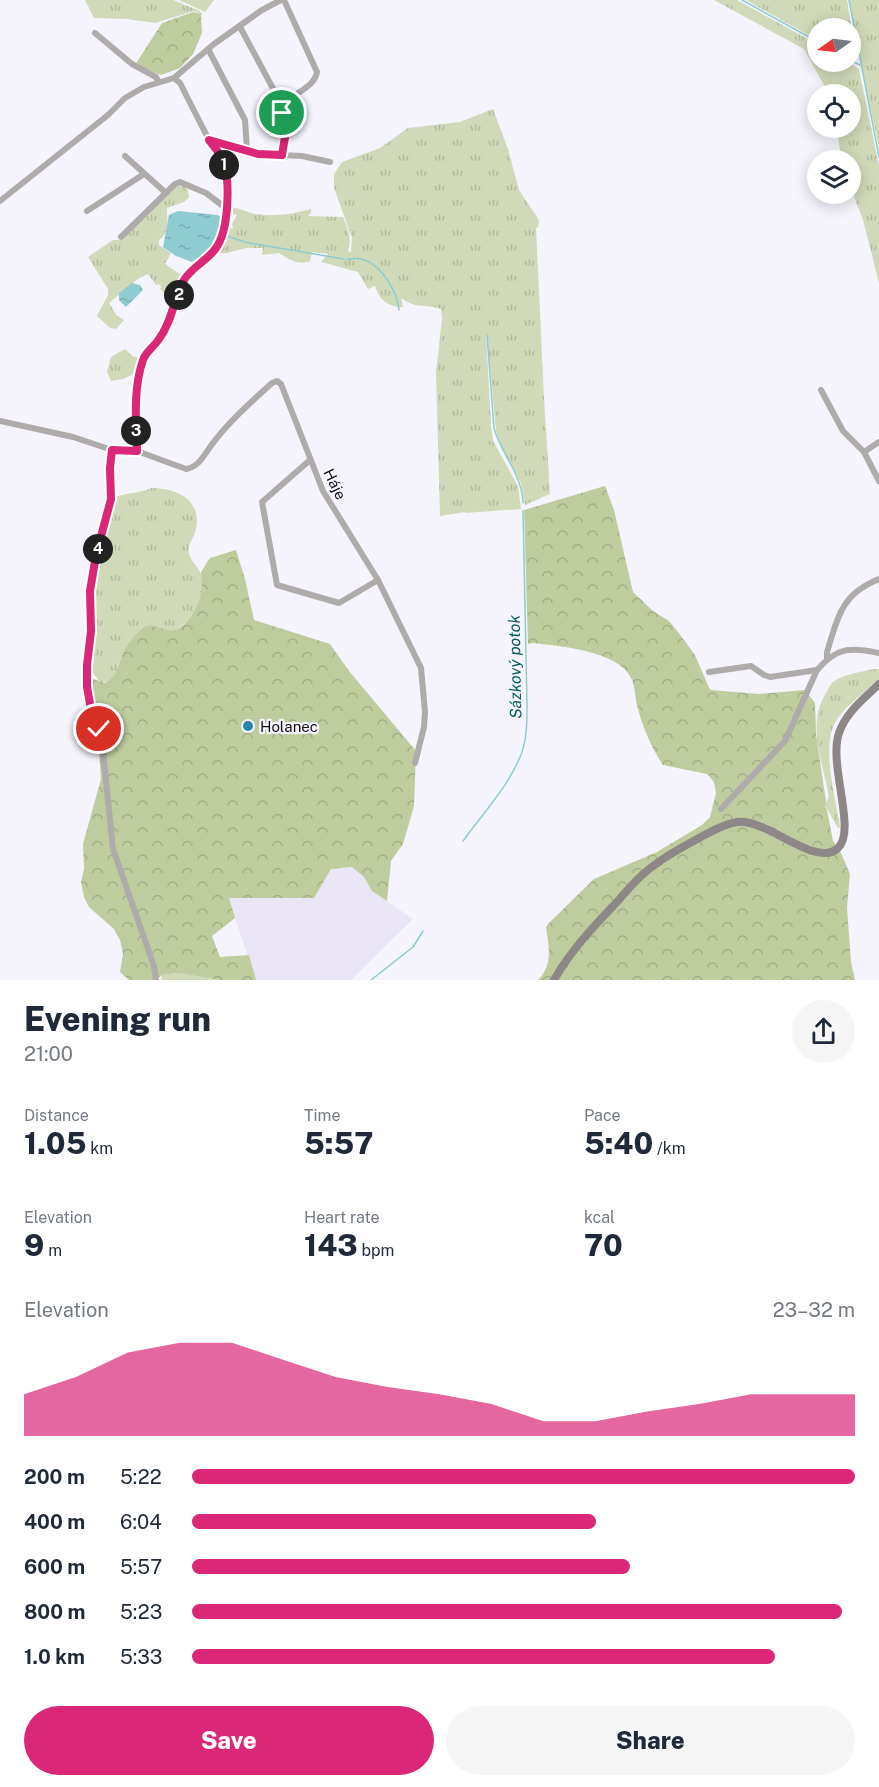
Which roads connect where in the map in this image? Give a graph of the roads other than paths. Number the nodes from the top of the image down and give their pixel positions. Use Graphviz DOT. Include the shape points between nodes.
graph roads {
  1 [pos="283,0"];
  2 [pos="240,27"];
  3 [pos="95,33"];
  4 [pos="208,49"];
  5 [pos="174,78"];
  6 [pos="159,82"];
  7 [pos="282,107"];
  8 [pos="209,140"];
  9 [pos="247,151"];
  10 [pos="282,155"];
  11 [pos="125,156"];
  12 [pos="330,162"];
  13 [pos="144,174"];
  14 [pos="166,193"];
  15 [pos="0,201"];
  16 [pos="226,209"];
  17 [pos="87,211"];
  18 [pos="122,237"];
  19 [pos="821,390"];
  20 [pos="0,421"];
  21 [pos="879,442"];
  22 [pos="112,450"];
  23 [pos="137,451"];
  24 [pos="864,452"];
  25 [pos="310,460"];
  26 [pos="879,481"];
  27 [pos="879,579"];
  28 [pos="378,580"];
  29 [pos="879,653"];
  30 [pos="827,658"];
  31 [pos="817,670"];
  32 [pos="709,672"];
  33 [pos="879,684"];
  34 [pos="415,763"];
  35 [pos="721,809"];
  36 [pos="156,980"];
  37 [pos="554,980"];
  1 -- 2 [label="street"];
  1 -- 7 [label="street" via="317,72 313,82"];
  2 -- 4 [label="street"];
  2 -- 7 [label="street"];
  3 -- 6 [label="street"];
  4 -- 5 [label="street"];
  4 -- 9 [label="street" via="245,120"];
  5 -- 6 [label="street"];
  5 -- 8 [label="street"];
  6 -- 15 [label="street" via="125,98"];
  7 -- 10 [label="street" via="286,131"];
  8 -- 9 [label="street"];
  8 -- 16 [label="street" via="226,170"];
  9 -- 10 [label="street"];
  10 -- 12 [label="street"];
  11 -- 13 [label="street"];
  13 -- 14 [label="street"];
  13 -- 17 [label="street"];
  14 -- 16 [label="street" via="175,184 185,183"];
  14 -- 18 [label="street"];
  16 -- 23 [label="street" via="218,245 184,280 159,339 145,353 136,394"];
  19 -- 24 [label="street" via="843,431"];
  20 -- 22 [label="street, Háje"];
  21 -- 24 [label="street"];
  22 -- 23 [label="street, Háje"];
  22 -- 36 [label="street" via="110,506 91,576 87,687 103,752 113,849"];
  23 -- 25 [label="street, Háje" via="181,468 191,468 233,419 277,381"];
  24 -- 26 [label="street"];
  25 -- 28 [label="street, Háje" via="323,491"];
  25 -- 28 [label="street" via="262,502 277,585 339,603"];
  27 -- 30 [label="street" via="858,589 844,605"];
  28 -- 34 [label="street, Háje" via="421,668 425,712"];
  29 -- 30 [label="street" via="852,648"];
  30 -- 31 [label="street"];
  31 -- 32 [label="street" via="771,677 751,666"];
  31 -- 35 [label="street" via="785,741"];
  33 -- 37 [label="street" via="849,713 839,731 835,759 846,827 839,848 818,854 745,822 719,828 668,855 643,874 588,933"];
}
